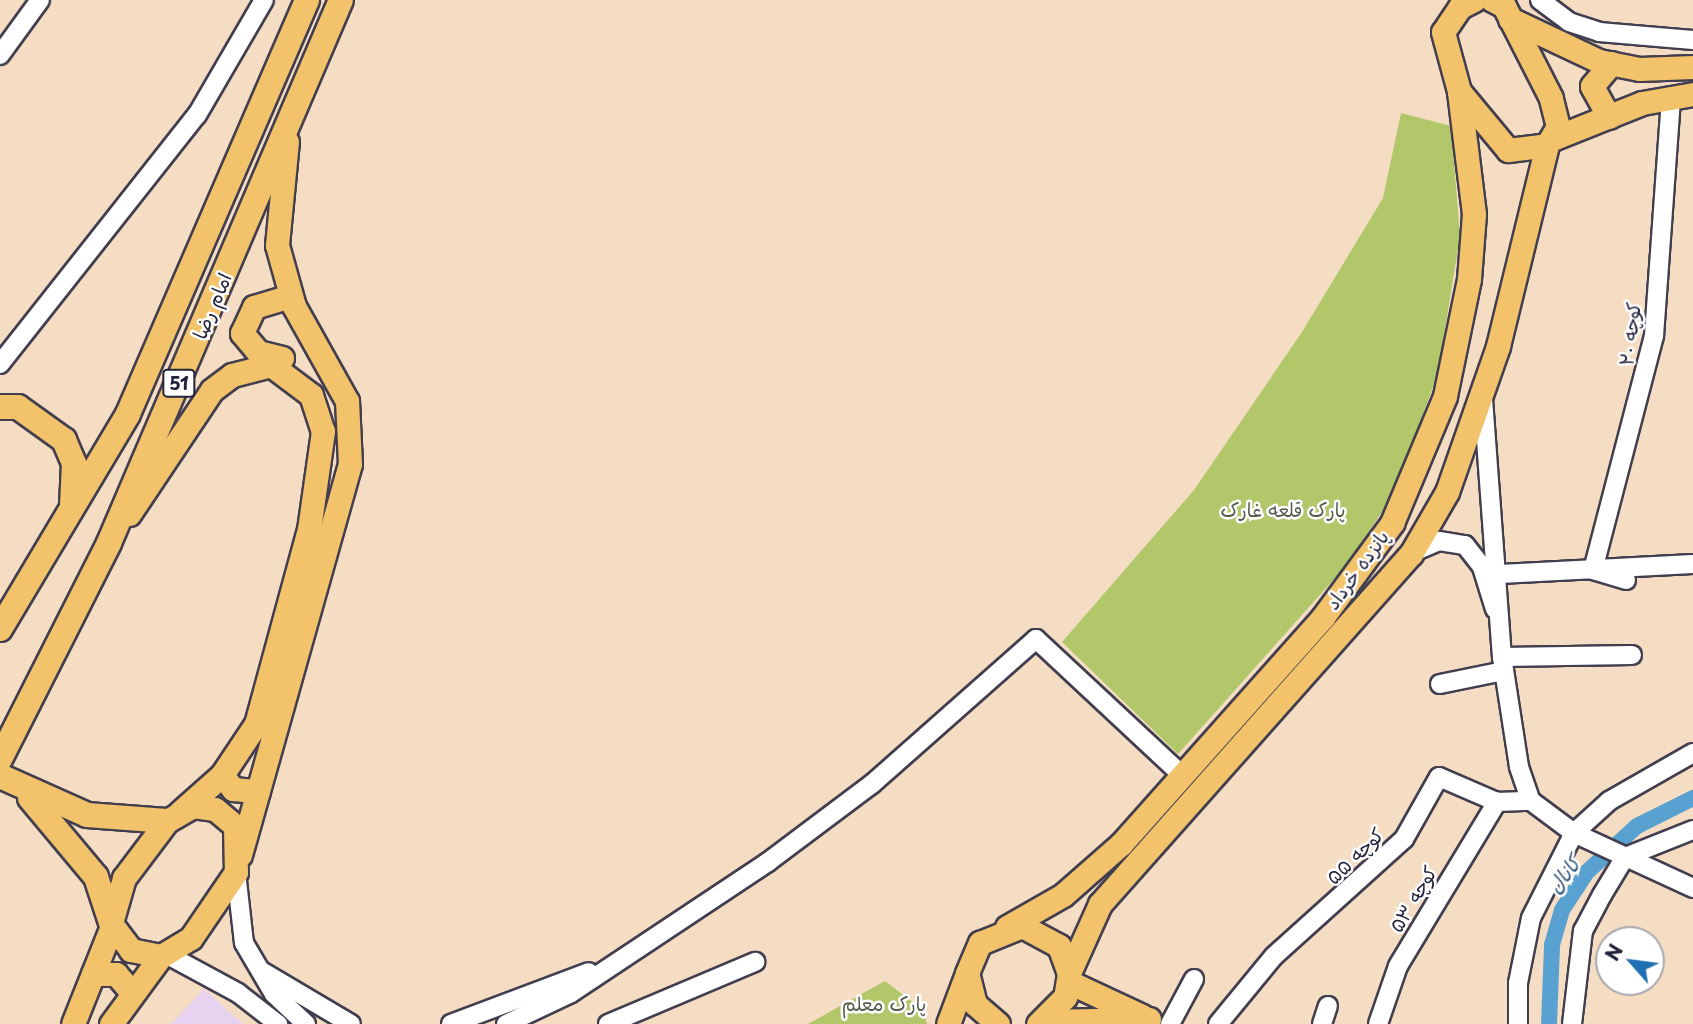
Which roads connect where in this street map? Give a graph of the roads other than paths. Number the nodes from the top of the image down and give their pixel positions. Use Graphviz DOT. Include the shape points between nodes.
graph roads {
  1 [pos="40,0"];
  2 [pos="256,0"];
  3 [pos="264,0"];
  4 [pos="307,0"];
  5 [pos="341,0"];
  6 [pos="1438,0"];
  7 [pos="1474,0"];
  8 [pos="1540,0"];
  9 [pos="1501,6"];
  10 [pos="1443,32"];
  11 [pos="244,35"];
  12 [pos="1693,40"];
  13 [pos="0,55"];
  14 [pos="1611,63"];
  15 [pos="1693,67"];
  16 [pos="1459,92"];
  17 [pos="1682,96"];
  18 [pos="295,108"];
  19 [pos="1609,117"];
  20 [pos="1549,142"];
  21 [pos="290,296"];
  22 [pos="0,364"];
  23 [pos="1483,391"];
  24 [pos="0,407"];
  25 [pos="69,517"];
  26 [pos="309,529"];
  27 [pos="109,543"];
  28 [pos="1411,554"];
  29 [pos="1693,564"];
  30 [pos="1594,570"];
  31 [pos="1500,574"];
  32 [pos="1626,580"];
  33 [pos="0,629"];
  34 [pos="1500,630"];
  35 [pos="1632,655"];
  36 [pos="1503,664"];
  37 [pos="1440,684"];
  38 [pos="1693,753"];
  39 [pos="0,758"];
  40 [pos="222,775"];
  41 [pos="1182,775"];
  42 [pos="10,782"];
  43 [pos="258,791"];
  44 [pos="1531,801"];
  45 [pos="1497,802"];
  46 [pos="173,817"];
  47 [pos="1693,830"];
  48 [pos="1580,836"];
  49 [pos="1625,857"];
  50 [pos="238,864"];
  51 [pos="1693,888"];
  52 [pos="112,924"];
  53 [pos="1007,927"];
  54 [pos="163,955"];
  55 [pos="755,962"];
  56 [pos="608,964"];
  57 [pos="257,968"];
  58 [pos="967,973"];
  59 [pos="93,974"];
  60 [pos="1069,977"];
  61 [pos="1194,979"];
  62 [pos="131,991"];
  63 [pos="1328,1006"];
  64 [pos="1160,1022"];
  65 [pos="1041,1023"];
  66 [pos="73,1024"];
  67 [pos="111,1024"];
  68 [pos="278,1024"];
  69 [pos="306,1024"];
  70 [pos="351,1024"];
  71 [pos="451,1024"];
  72 [pos="506,1024"];
  73 [pos="608,1024"];
  74 [pos="948,1024"];
  75 [pos="998,1024"];
  76 [pos="1218,1024"];
  77 [pos="1322,1024"];
  78 [pos="1378,1024"];
  79 [pos="1518,1024"];
  80 [pos="1572,1024"];
  1 -- 13 [label="street"];
  2 -- 11 [label="street"];
  3 -- 11 [label="street"];
  4 -- 25 [label="highway, امام رضا / 51" via="200,259 128,414"];
  5 -- 18 [label="highway, امام رضا / 51"];
  6 -- 10 [label="main road, پانزده خرداد"];
  7 -- 10 [label="main road" via="1460,7"];
  8 -- 12 [label="street" via="1569,22 1599,32"];
  9 -- 14 [label="main road" via="1558,47"];
  9 -- 20 [label="main road, پانزده خرداد" via="1551,98 1558,127"];
  10 -- 16 [label="main road, پانزده خرداد"];
  11 -- 22 [label="street" via="197,115"];
  14 -- 15 [label="main road"];
  14 -- 19 [label="main road" via="1592,86"];
  16 -- 20 [label="main road" via="1508,150"];
  16 -- 41 [label="main road, پانزده خرداد" via="1474,214 1469,279 1445,396 1418,470 1392,523 1323,617"];
  17 -- 19 [label="main road"];
  17 -- 30 [label="street, کوچه ۲۰" via="1654,336"];
  18 -- 21 [label="main road" via="276,208 277,245"];
  18 -- 27 [label="highway, امام رضا / 51"];
  19 -- 20 [label="main road"];
  20 -- 23 [label="main road, پانزده خرداد"];
  21 -- 26 [label="main road" via="254,306 242,333 258,352 306,370 335,411 339,436"];
  21 -- 43 [label="main road" via="347,401 350,464"];
  23 -- 28 [label="main road, پانزده خرداد" via="1447,492"];
  23 -- 31 [label="street" via="1484,463"];
  24 -- 25 [label="highway" via="18,407 64,440 74,463"];
  25 -- 33 [label="highway, امام رضا / 51"];
  26 -- 27 [label="main road" via="323,431 318,409 285,370 253,364 212,390"];
  26 -- 40 [label="main road" via="256,724"];
  27 -- 39 [label="highway, امام رضا / 51"];
  28 -- 34 [label="street" via="1439,541 1465,545 1482,567"];
  28 -- 60 [label="main road, پانزده خرداد" via="1100,904"];
  29 -- 30 [label="street"];
  30 -- 31 [label="street"];
  30 -- 32 [label="street"];
  31 -- 34 [label="street"];
  34 -- 36 [label="street"];
  35 -- 36 [label="street"];
  36 -- 37 [label="street"];
  36 -- 44 [label="street" via="1518,767"];
  38 -- 48 [label="street" via="1609,801"];
  40 -- 43 [label="main road" via="233,789"];
  40 -- 46 [label="main road"];
  41 -- 53 [label="main road, پانزده خرداد" via="1121,844 1063,894"];
  41 -- 56 [label="street" via="1036,639 872,785 768,862"];
  42 -- 46 [label="highway" via="87,816"];
  42 -- 52 [label="highway" via="96,877"];
  43 -- 50 [label="main road"];
  44 -- 45 [label="street, کوچه ۵۵"];
  44 -- 48 [label="street"];
  45 -- 76 [label="street, کوچه ۵۵" via="1439,778 1404,839 1274,956"];
  45 -- 78 [label="street, کوچه ۵۳" via="1398,966"];
  46 -- 50 [label="main road" via="205,806 227,816 240,839"];
  46 -- 52 [label="main road" via="124,878"];
  47 -- 49 [label="street"];
  48 -- 49 [label="street"];
  48 -- 79 [label="street" via="1531,918 1518,983"];
  49 -- 51 [label="street"];
  49 -- 80 [label="street" via="1583,931"];
  50 -- 54 [label="main road" via="191,938"];
  50 -- 57 [label="street" via="244,943"];
  52 -- 54 [label="main road" via="131,950"];
  52 -- 59 [label="main road"];
  53 -- 58 [label="main road, پانزده خرداد" via="980,943"];
  53 -- 60 [label="main road" via="1049,936"];
  54 -- 62 [label="main road"];
  54 -- 68 [label="street" via="238,993"];
  55 -- 73 [label="street"];
  56 -- 71 [label="street"];
  56 -- 72 [label="street" via="571,993"];
  57 -- 69 [label="street"];
  57 -- 70 [label="street"];
  58 -- 74 [label="main road"];
  58 -- 75 [label="main road" via="975,1004"];
  59 -- 62 [label="main road" via="116,974"];
  59 -- 66 [label="main road"];
  60 -- 64 [label="main road"];
  60 -- 65 [label="main road, پانزده خرداد" via="1065,998"];
  61 -- 64 [label="street"];
  62 -- 67 [label="main road"];
  63 -- 77 [label="street"];
  64 -- 65 [label="main road"];
}
